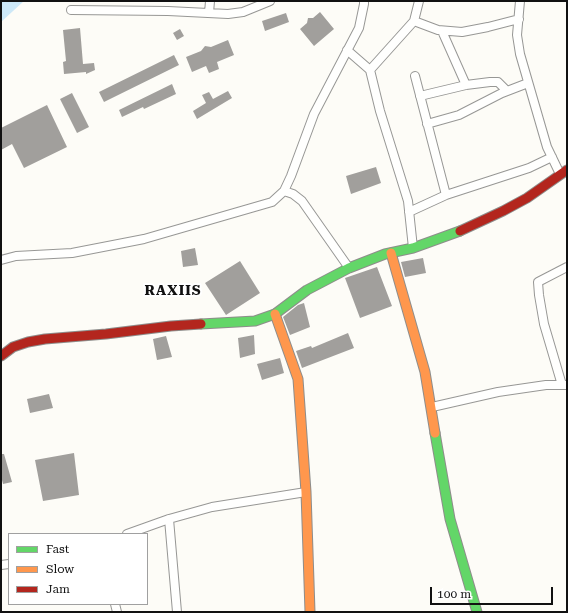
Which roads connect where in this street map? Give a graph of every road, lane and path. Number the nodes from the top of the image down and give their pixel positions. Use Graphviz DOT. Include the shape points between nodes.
graph roads {
  1 [pos="210,1"];
  2 [pos="270,1"];
  3 [pos="364,1"];
  4 [pos="419,1"];
  5 [pos="520,1"];
  6 [pos="71,10"];
  7 [pos="209,13"];
  8 [pos="519,19"];
  9 [pos="414,21"];
  10 [pos="442,30"];
  11 [pos="347,50"];
  12 [pos="370,70"];
  13 [pos="415,76"];
  14 [pos="528,83"];
  15 [pos="466,85"];
  16 [pos="508,91"];
  17 [pos="420,96"];
  18 [pos="427,124"];
  19 [pos="552,157"];
  20 [pos="564,172"];
  21 [pos="284,191"];
  22 [pos="446,195"];
  23 [pos="409,212"];
  24 [pos="413,248"];
  25 [pos="391,253"];
  26 [pos="1,260"];
  27 [pos="567,267"];
  28 [pos="349,268"];
  29 [pos="275,314"];
  30 [pos="1,356"];
  31 [pos="564,385"];
  32 [pos="432,407"];
  33 [pos="306,492"];
  34 [pos="169,518"];
  35 [pos="130,533"];
  36 [pos="177,612"];
  37 [pos="310,612"];
  38 [pos="477,612"];
  1 -- 7 [label="street"];
  2 -- 7 [label="street" via="243,12"];
  3 -- 11 [label="street" via="359,28"];
  4 -- 9 [label="street"];
  5 -- 8 [label="street"];
  6 -- 7 [label="street"];
  8 -- 10 [label="street" via="462,32"];
  8 -- 14 [label="street" via="517,35"];
  9 -- 10 [label="street"];
  9 -- 12 [label="street"];
  10 -- 15 [label="street"];
  11 -- 12 [label="street"];
  11 -- 21 [label="street" via="314,114"];
  12 -- 23 [label="street"];
  13 -- 17 [label="street"];
  14 -- 16 [label="street"];
  14 -- 19 [label="street"];
  15 -- 16 [label="street" via="498,82"];
  15 -- 17 [label="street"];
  16 -- 18 [label="street" via="459,115"];
  17 -- 18 [label="street"];
  18 -- 22 [label="street"];
  19 -- 20 [label="street"];
  19 -- 22 [label="street" via="529,168"];
  20 -- 24 [label="street" via="503,212 454,234"];
  21 -- 26 [label="street" via="272,202 144,239 72,253 16,256"];
  21 -- 28 [label="street" via="302,201"];
  22 -- 23 [label="street"];
  23 -- 24 [label="street"];
  24 -- 25 [label="street"];
  25 -- 28 [label="street"];
  25 -- 32 [label="street" via="425,372"];
  27 -- 31 [label="street" via="538,282 544,324"];
  28 -- 29 [label="street" via="307,290"];
  29 -- 30 [label="street" via="240,323 176,326 28,342 13,347"];
  29 -- 33 [label="street" via="298,379"];
  31 -- 32 [label="street" via="498,392"];
  32 -- 38 [label="street" via="450,519"];
  33 -- 34 [label="street" via="212,507"];
  33 -- 37 [label="street"];
  34 -- 35 [label="street"];
  34 -- 36 [label="street"];
}
